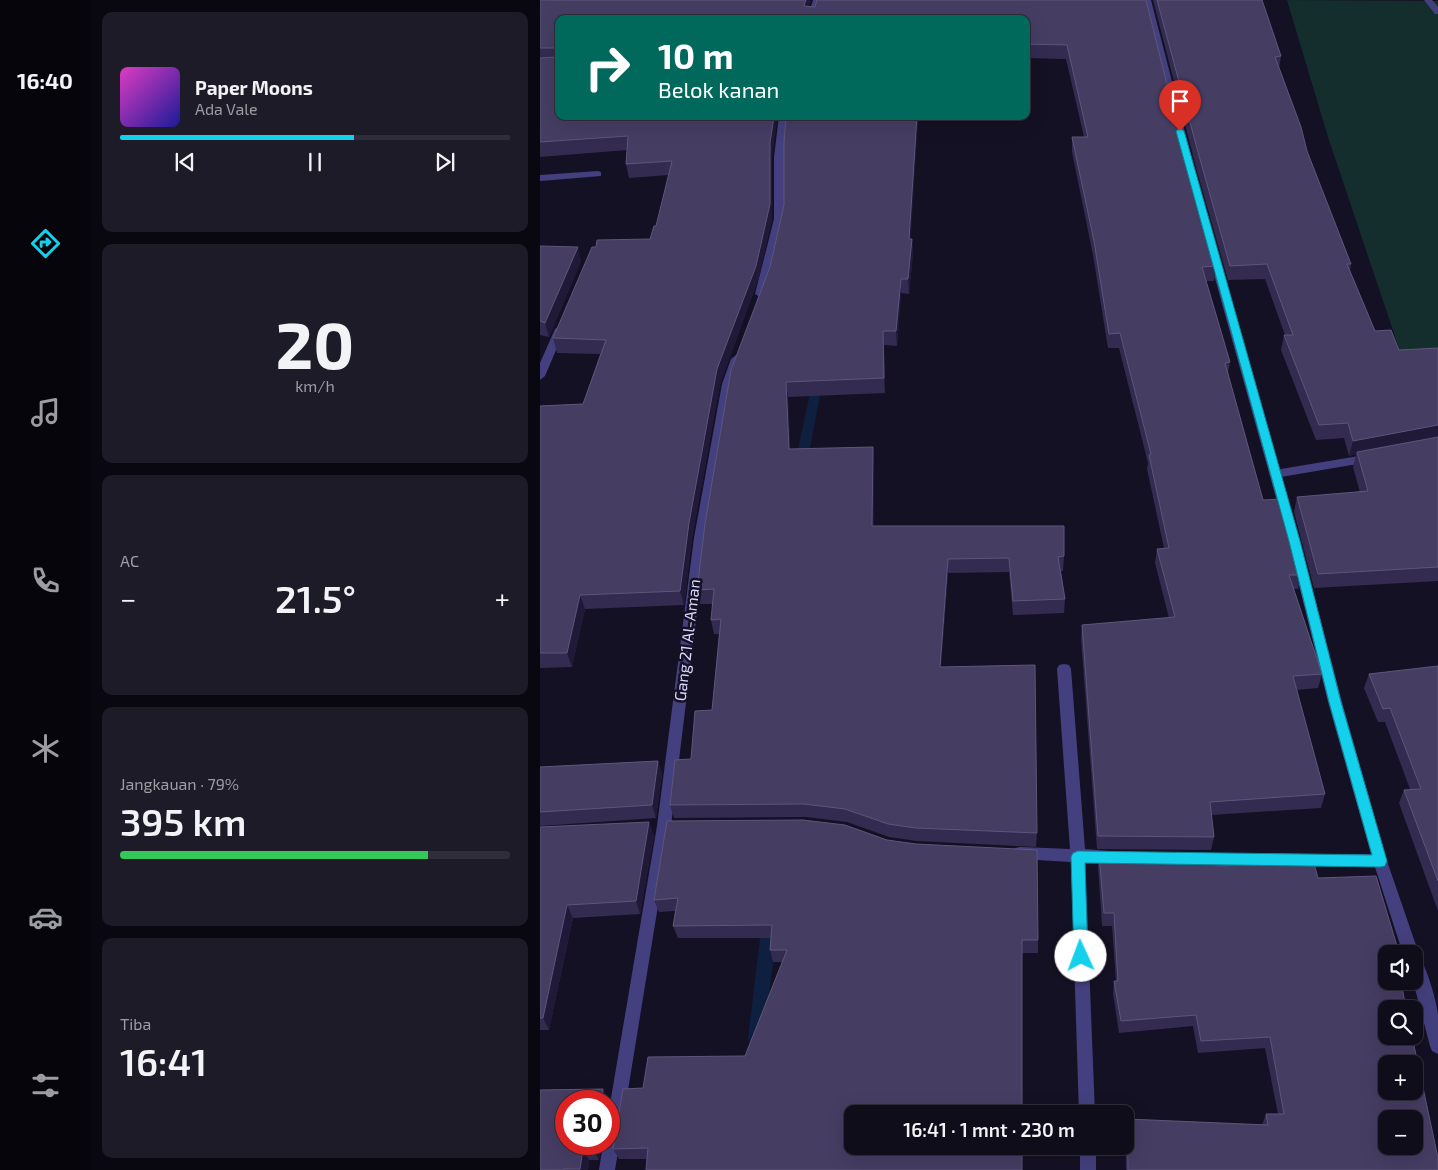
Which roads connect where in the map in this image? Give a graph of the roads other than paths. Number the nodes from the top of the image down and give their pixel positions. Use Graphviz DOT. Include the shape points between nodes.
graph roads {
  1 [pos="817,0"];
  2 [pos="1147,0"];
  3 [pos="1428,0"];
  4 [pos="1438,12"];
  5 [pos="812,15"];
  6 [pos="783,120"];
  7 [pos="598,174"];
  8 [pos="540,178"];
  9 [pos="754,309"];
  10 [pos="566,315"];
  11 [pos="741,346"];
  12 [pos="540,376"];
  13 [pos="1383,456"];
  14 [pos="1275,474"];
  15 [pos="1064,669"];
  16 [pos="664,820"];
  17 [pos="682,826"];
  18 [pos="645,827"];
  19 [pos="1008,853"];
  20 [pos="1078,857"];
  21 [pos="1127,858"];
  22 [pos="1185,858"];
  23 [pos="1380,861"];
  24 [pos="1408,945"];
  25 [pos="1423,989"];
  26 [pos="1438,1046"];
  27 [pos="1087,1105"];
  28 [pos="1088,1155"];
  29 [pos="607,1170"];
  30 [pos="1088,1170"];
  1 -- 5 [label="street"];
  2 -- 14 [label="street"];
  3 -- 4 [label="street"];
  6 -- 9 [label="street" via="779,219 765,281"];
  7 -- 8 [label="street"];
  10 -- 12 [label="street"];
  11 -- 16 [label="street, Gang 21 Al-Aman" via="727,384 700,538"];
  13 -- 14 [label="street"];
  14 -- 23 [label="street"];
  15 -- 20 [label="street"];
  16 -- 17 [label="street"];
  16 -- 18 [label="street"];
  16 -- 29 [label="street, Gang 21 Al-Aman"];
  19 -- 20 [label="street"];
  20 -- 21 [label="street"];
  20 -- 27 [label="street"];
  22 -- 23 [label="street"];
  23 -- 24 [label="street"];
  25 -- 26 [label="street"];
  28 -- 30 [label="street"];
}
